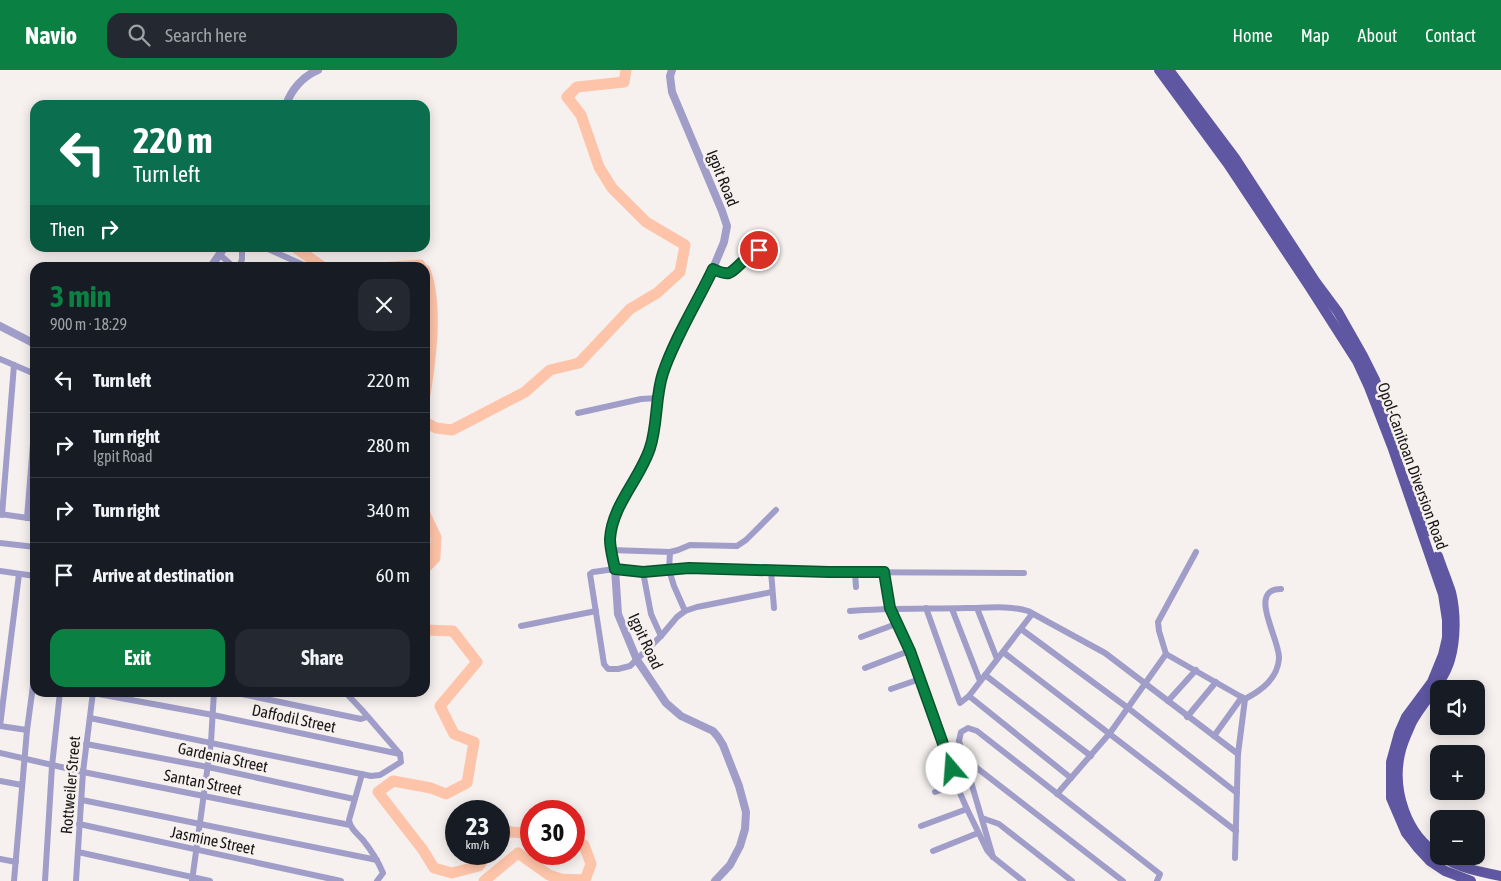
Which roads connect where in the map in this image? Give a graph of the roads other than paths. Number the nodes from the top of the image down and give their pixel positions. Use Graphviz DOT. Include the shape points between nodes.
graph roads {
  1 [pos="318,70"];
  2 [pos="672,70"];
  3 [pos="1159,70"];
  4 [pos="1169,70"];
  5 [pos="288,100"];
  6 [pos="765,246"];
  7 [pos="223,252"];
  8 [pos="275,252"];
  9 [pos="230,262"];
  10 [pos="297,262"];
  11 [pos="713,269"];
  12 [pos="0,326"];
  13 [pos="30,341"];
  14 [pos="0,359"];
  15 [pos="14,365"];
  16 [pos="30,372"];
  17 [pos="658,398"];
  18 [pos="578,414"];
  19 [pos="30,481"];
  20 [pos="776,510"];
  21 [pos="1,515"];
  22 [pos="27,518"];
  23 [pos="30,518"];
  24 [pos="0,543"];
  25 [pos="30,546"];
  26 [pos="611,550"];
  27 [pos="670,552"];
  28 [pos="1196,552"];
  29 [pos="615,569"];
  30 [pos="669,570"];
  31 [pos="0,571"];
  32 [pos="770,571"];
  33 [pos="643,572"];
  34 [pos="855,572"];
  35 [pos="884,572"];
  36 [pos="1024,573"];
  37 [pos="19,574"];
  38 [pos="30,575"];
  39 [pos="856,587"];
  40 [pos="1282,589"];
  41 [pos="772,592"];
  42 [pos="774,608"];
  43 [pos="890,608"];
  44 [pos="926,608"];
  45 [pos="952,608"];
  46 [pos="977,608"];
  47 [pos="596,611"];
  48 [pos="684,611"];
  49 [pos="850,611"];
  50 [pos="1032,614"];
  51 [pos="896,624"];
  52 [pos="521,626"];
  53 [pos="1021,629"];
  54 [pos="661,636"];
  55 [pos="861,637"];
  56 [pos="910,651"];
  57 [pos="1003,652"];
  58 [pos="1166,654"];
  59 [pos="637,660"];
  60 [pos="997,660"];
  61 [pos="865,668"];
  62 [pos="1196,670"];
  63 [pos="983,678"];
  64 [pos="920,679"];
  65 [pos="1216,682"];
  66 [pos="1145,684"];
  67 [pos="891,689"];
  68 [pos="969,696"];
  69 [pos="32,697"];
  70 [pos="59,697"];
  71 [pos="93,697"];
  72 [pos="115,697"];
  73 [pos="214,697"];
  74 [pos="256,697"];
  75 [pos="350,697"];
  76 [pos="1244,698"];
  77 [pos="1168,701"];
  78 [pos="1128,708"];
  79 [pos="213,715"];
  80 [pos="368,717"];
  81 [pos="1187,717"];
  82 [pos="90,718"];
  83 [pos="0,726"];
  84 [pos="28,730"];
  85 [pos="1110,733"];
  86 [pos="1214,736"];
  87 [pos="211,742"];
  88 [pos="86,744"];
  89 [pos="0,753"];
  90 [pos="400,754"];
  91 [pos="1238,754"];
  92 [pos="1091,756"];
  93 [pos="964,757"];
  94 [pos="25,759"];
  95 [pos="52,766"];
  96 [pos="208,767"];
  97 [pos="83,772"];
  98 [pos="362,774"];
  99 [pos="1071,778"];
  100 [pos="0,781"];
  101 [pos="956,784"];
  102 [pos="22,785"];
  103 [pos="935,792"];
  104 [pos="1237,793"];
  105 [pos="1057,794"];
  106 [pos="204,796"];
  107 [pos="354,799"];
  108 [pos="82,800"];
  109 [pos="967,809"];
  110 [pos="982,818"];
  111 [pos="79,824"];
  112 [pos="200,824"];
  113 [pos="350,825"];
  114 [pos="921,826"];
  115 [pos="1236,831"];
  116 [pos="978,833"];
  117 [pos="1430,848"];
  118 [pos="196,850"];
  119 [pos="933,851"];
  120 [pos="78,852"];
  121 [pos="993,858"];
  122 [pos="1234,858"];
  123 [pos="0,859"];
  124 [pos="377,860"];
  125 [pos="16,862"];
  126 [pos="1457,865"];
  127 [pos="1501,876"];
  128 [pos="192,879"];
  129 [pos="14,881"];
  130 [pos="45,881"];
  131 [pos="78,881"];
  132 [pos="210,881"];
  133 [pos="341,881"];
  134 [pos="377,881"];
  135 [pos="716,881"];
  136 [pos="1023,881"];
  137 [pos="1072,881"];
  138 [pos="1123,881"];
  139 [pos="1157,881"];
  140 [pos="1471,881"];
  1 -- 5 [label="street" via="302,80"];
  2 -- 11 [label="street, Igpit Road" via="672,92 727,226"];
  3 -- 140 [label="main road, Opol-Canitoan Diversion Road" via="1228,164 1329,317 1357,360 1373,396 1443,594 1447,620 1447,638 1436,673 1399,733 1391,762 1391,798 1406,833 1416,847 1445,871"];
  4 -- 117 [label="main road, Opol-Canitoan Diversion Road" via="1235,158 1338,312 1363,356 1375,380 1451,592 1455,620 1450,661 1413,720 1404,740 1398,772 1399,795 1405,814 1422,842"];
  6 -- 11 [label="street" via="751,253 729,272"];
  7 -- 9 [label="street"];
  8 -- 10 [label="street"];
  11 -- 17 [label="street, Igpit Road" via="665,367"];
  12 -- 13 [label="street"];
  14 -- 15 [label="street"];
  15 -- 16 [label="street"];
  15 -- 21 [label="street"];
  17 -- 18 [label="street"];
  17 -- 26 [label="street, Igpit Road" via="650,447 619,506 610,538"];
  19 -- 22 [label="street"];
  20 -- 27 [label="street" via="737,546 690,545"];
  21 -- 22 [label="street"];
  22 -- 23 [label="street"];
  24 -- 25 [label="street"];
  26 -- 27 [label="street"];
  26 -- 29 [label="street, Igpit Road"];
  27 -- 30 [label="street"];
  28 -- 58 [label="street" via="1158,622"];
  29 -- 33 [label="street"];
  29 -- 47 [label="street" via="590,574"];
  29 -- 59 [label="street, Igpit Road" via="618,614"];
  30 -- 32 [label="street"];
  30 -- 33 [label="street"];
  30 -- 48 [label="street"];
  31 -- 37 [label="street"];
  32 -- 34 [label="street"];
  32 -- 41 [label="street"];
  33 -- 54 [label="street" via="651,614"];
  34 -- 35 [label="street"];
  34 -- 39 [label="street"];
  35 -- 36 [label="street"];
  35 -- 43 [label="street"];
  37 -- 38 [label="street"];
  37 -- 83 [label="street"];
  40 -- 76 [label="street" via="1271,592 1264,603 1278,651 1277,666 1266,686"];
  41 -- 42 [label="street"];
  41 -- 48 [label="street"];
  43 -- 44 [label="street"];
  43 -- 49 [label="street"];
  43 -- 51 [label="street"];
  44 -- 45 [label="street"];
  44 -- 68 [label="street" via="960,703"];
  45 -- 46 [label="street"];
  45 -- 63 [label="street"];
  46 -- 50 [label="street" via="1022,609"];
  46 -- 60 [label="street"];
  47 -- 52 [label="street"];
  47 -- 59 [label="street" via="605,666 627,668"];
  48 -- 54 [label="street"];
  50 -- 53 [label="street"];
  50 -- 66 [label="street" via="1096,647"];
  51 -- 55 [label="street"];
  51 -- 56 [label="street"];
  53 -- 57 [label="street"];
  53 -- 78 [label="street"];
  54 -- 59 [label="street"];
  56 -- 61 [label="street"];
  56 -- 64 [label="street"];
  57 -- 60 [label="street"];
  57 -- 85 [label="street"];
  58 -- 62 [label="street"];
  58 -- 66 [label="street"];
  59 -- 135 [label="street, Igpit Road" via="666,703 681,716 713,731 718,737 739,786 746,812 745,829 730,865"];
  60 -- 63 [label="street"];
  62 -- 65 [label="street"];
  62 -- 77 [label="street"];
  63 -- 68 [label="street"];
  63 -- 92 [label="street"];
  64 -- 67 [label="street"];
  64 -- 101 [label="street"];
  65 -- 76 [label="street"];
  65 -- 81 [label="street"];
  66 -- 77 [label="street"];
  66 -- 78 [label="street"];
  68 -- 99 [label="street"];
  69 -- 84 [label="street"];
  70 -- 95 [label="street"];
  71 -- 82 [label="street, Rottweiler Street"];
  72 -- 79 [label="street, Daffodil Street"];
  73 -- 79 [label="street"];
  74 -- 80 [label="street" via="361,719"];
  75 -- 80 [label="street"];
  76 -- 86 [label="street"];
  76 -- 91 [label="street"];
  77 -- 81 [label="street"];
  78 -- 85 [label="street"];
  78 -- 104 [label="street"];
  79 -- 87 [label="street"];
  79 -- 90 [label="street, Daffodil Street"];
  80 -- 90 [label="street"];
  81 -- 86 [label="street"];
  82 -- 87 [label="street"];
  82 -- 88 [label="street, Rottweiler Street"];
  83 -- 84 [label="street"];
  84 -- 94 [label="street"];
  85 -- 92 [label="street"];
  85 -- 115 [label="street"];
  86 -- 91 [label="street"];
  87 -- 96 [label="street"];
  87 -- 98 [label="street"];
  88 -- 96 [label="street, Gardenia Street"];
  88 -- 97 [label="street, Rottweiler Street"];
  89 -- 94 [label="street, Santan Street"];
  90 -- 98 [label="street" via="401,762 380,775"];
  91 -- 104 [label="street"];
  92 -- 99 [label="street"];
  93 -- 105 [label="street" via="960,736 964,729 971,728"];
  93 -- 110 [label="street"];
  93 -- 138 [label="street"];
  94 -- 95 [label="street, Santan Street"];
  94 -- 102 [label="street"];
  95 -- 97 [label="street, Santan Street"];
  95 -- 130 [label="street"];
  96 -- 106 [label="street"];
  96 -- 107 [label="street, Gardenia Street"];
  97 -- 106 [label="street, Santan Street"];
  97 -- 108 [label="street, Rottweiler Street"];
  98 -- 107 [label="street"];
  99 -- 105 [label="street"];
  100 -- 102 [label="street"];
  101 -- 103 [label="street"];
  101 -- 109 [label="street"];
  102 -- 125 [label="street"];
  104 -- 115 [label="street"];
  105 -- 139 [label="street" via="1160,874"];
  106 -- 112 [label="street"];
  106 -- 113 [label="street, Santan Street"];
  107 -- 113 [label="street"];
  108 -- 111 [label="street, Rottweiler Street"];
  108 -- 112 [label="street"];
  109 -- 114 [label="street"];
  109 -- 116 [label="street"];
  110 -- 121 [label="street"];
  110 -- 137 [label="street" via="999,824"];
  111 -- 118 [label="street, Jasmine Street"];
  111 -- 120 [label="street, Rottweiler Street"];
  112 -- 118 [label="street"];
  112 -- 124 [label="street"];
  113 -- 124 [label="street"];
  115 -- 122 [label="street"];
  116 -- 119 [label="street"];
  116 -- 121 [label="street"];
  118 -- 128 [label="street"];
  118 -- 133 [label="street, Jasmine Street"];
  120 -- 128 [label="street"];
  120 -- 131 [label="street, Rottweiler Street"];
  121 -- 136 [label="street"];
  123 -- 125 [label="street"];
  124 -- 134 [label="street" via="383,873"];
  125 -- 129 [label="street"];
  126 -- 127 [label="main road, Opol-Canitoan Diversion Road"];
  128 -- 132 [label="street"];
}
